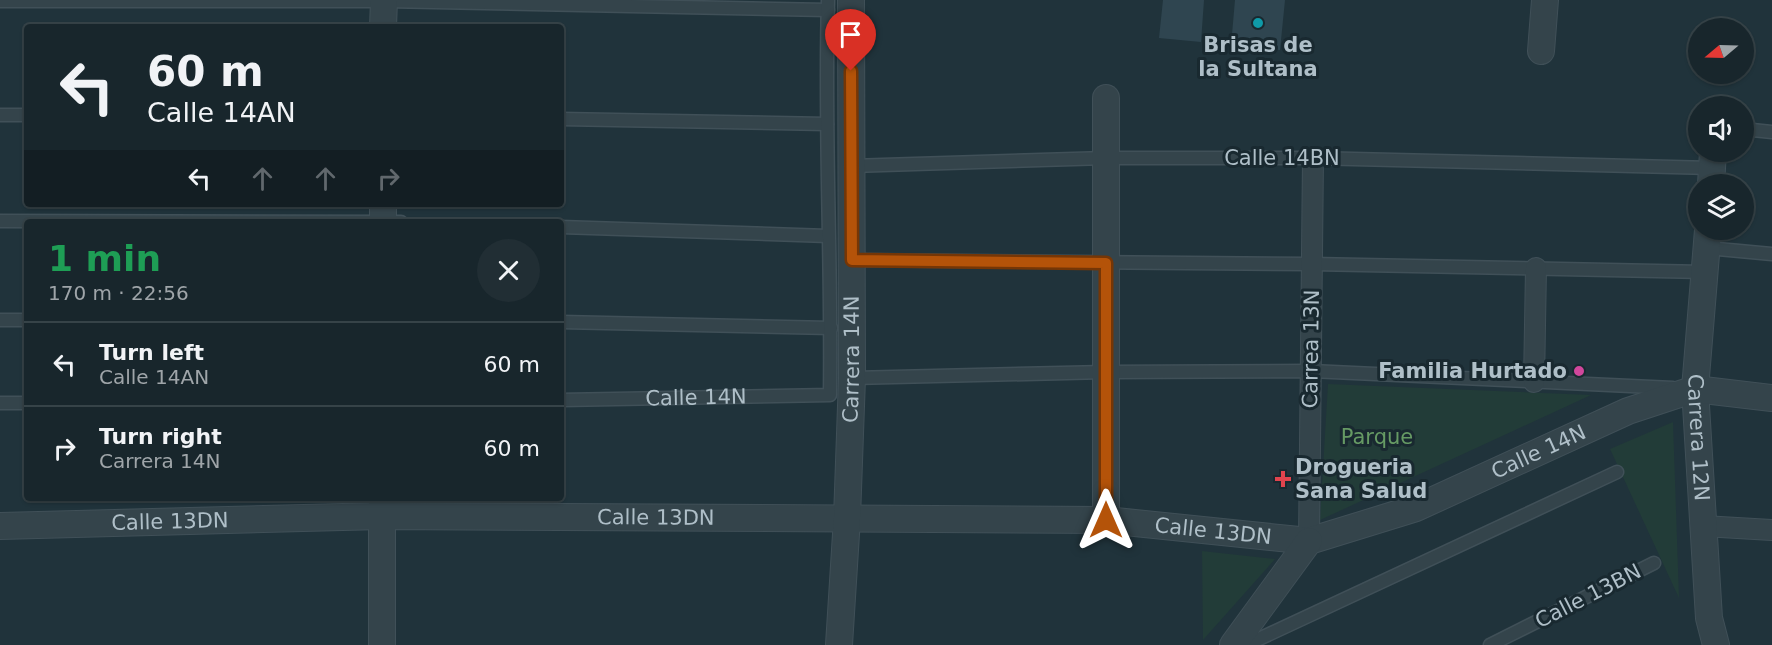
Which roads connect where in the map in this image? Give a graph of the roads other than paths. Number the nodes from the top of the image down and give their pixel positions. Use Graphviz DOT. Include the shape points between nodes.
graph roads {
  1 [pos="1545,0"];
  2 [pos="0,1"];
  3 [pos="384,1"];
  4 [pos="835,3"];
  5 [pos="383,24"];
  6 [pos="1541,51"];
  7 [pos="1106,98"];
  8 [pos="0,115"];
  9 [pos="24,115"];
  10 [pos="564,119"];
  11 [pos="827,124"];
  12 [pos="1754,130"];
  13 [pos="1772,132"];
  14 [pos="1106,158"];
  15 [pos="1313,158"];
  16 [pos="851,166"];
  17 [pos="1712,168"];
  18 [pos="0,221"];
  19 [pos="24,221"];
  20 [pos="564,227"];
  21 [pos="828,236"];
  22 [pos="1707,250"];
  23 [pos="1772,254"];
  24 [pos="852,260"];
  25 [pos="1106,263"];
  26 [pos="1312,264"];
  27 [pos="1536,268"];
  28 [pos="0,320"];
  29 [pos="24,320"];
  30 [pos="564,322"];
  31 [pos="831,328"];
  32 [pos="1311,371"];
  33 [pos="1106,372"];
  34 [pos="852,378"];
  35 [pos="1534,382"];
  36 [pos="1695,389"];
  37 [pos="1772,398"];
  38 [pos="564,400"];
  39 [pos="0,403"];
  40 [pos="24,403"];
  41 [pos="1617,472"];
  42 [pos="382,507"];
  43 [pos="847,518"];
  44 [pos="1106,520"];
  45 [pos="0,526"];
  46 [pos="1703,526"];
  47 [pos="1772,530"];
  48 [pos="1309,541"];
  49 [pos="1654,563"];
  50 [pos="381,645"];
  51 [pos="839,645"];
  52 [pos="1233,645"];
  53 [pos="1246,645"];
  54 [pos="1490,645"];
  55 [pos="1716,645"];
  1 -- 6 [label="street"];
  2 -- 3 [label="lane"];
  3 -- 4 [label="lane"];
  3 -- 5 [label="street"];
  4 -- 11 [label="lane"];
  4 -- 16 [label="street, Carrera 14N"];
  7 -- 14 [label="street"];
  8 -- 9 [label="lane"];
  10 -- 11 [label="lane"];
  11 -- 21 [label="lane"];
  12 -- 13 [label="lane"];
  14 -- 15 [label="lane, Calle 14BN"];
  14 -- 16 [label="lane, Calle 14BN"];
  14 -- 25 [label="street"];
  15 -- 17 [label="lane, Calle 14BN"];
  15 -- 26 [label="street, Carrea 13N"];
  16 -- 24 [label="street, Carrera 14N"];
  18 -- 19 [label="lane"];
  20 -- 21 [label="lane"];
  21 -- 31 [label="lane"];
  22 -- 23 [label="lane"];
  22 -- 27 [label="lane"];
  22 -- 36 [label="street, Carrera 12N"];
  24 -- 25 [label="lane"];
  24 -- 34 [label="street, Carrera 14N"];
  25 -- 26 [label="lane"];
  25 -- 33 [label="street"];
  26 -- 27 [label="lane"];
  26 -- 32 [label="street, Carrea 13N"];
  27 -- 35 [label="street"];
  28 -- 29 [label="lane"];
  30 -- 31 [label="lane"];
  31 -- 38 [label="lane, Calle 14N" via="830,395"];
  32 -- 33 [label="lane"];
  32 -- 35 [label="lane"];
  32 -- 48 [label="street, Carrea 13N"];
  33 -- 34 [label="lane"];
  33 -- 44 [label="street"];
  34 -- 43 [label="street, Carrera 14N"];
  35 -- 36 [label="lane"];
  36 -- 37 [label="street, Calle 14N"];
  36 -- 46 [label="street, Carrera 12N"];
  36 -- 48 [label="street, Calle 14N" via="1628,411 1416,508"];
  39 -- 40 [label="lane"];
  41 -- 53 [label="lane"];
  42 -- 43 [label="street, Calle 13DN"];
  42 -- 45 [label="street, Calle 13DN"];
  42 -- 50 [label="street"];
  43 -- 44 [label="street, Calle 13DN"];
  43 -- 51 [label="street, Carrera 14N"];
  44 -- 48 [label="street, Calle 13DN"];
  46 -- 47 [label="street"];
  46 -- 55 [label="street, Carrera 12N" via="1708,618"];
  48 -- 52 [label="street"];
  49 -- 54 [label="lane, Calle 13BN"];
}
